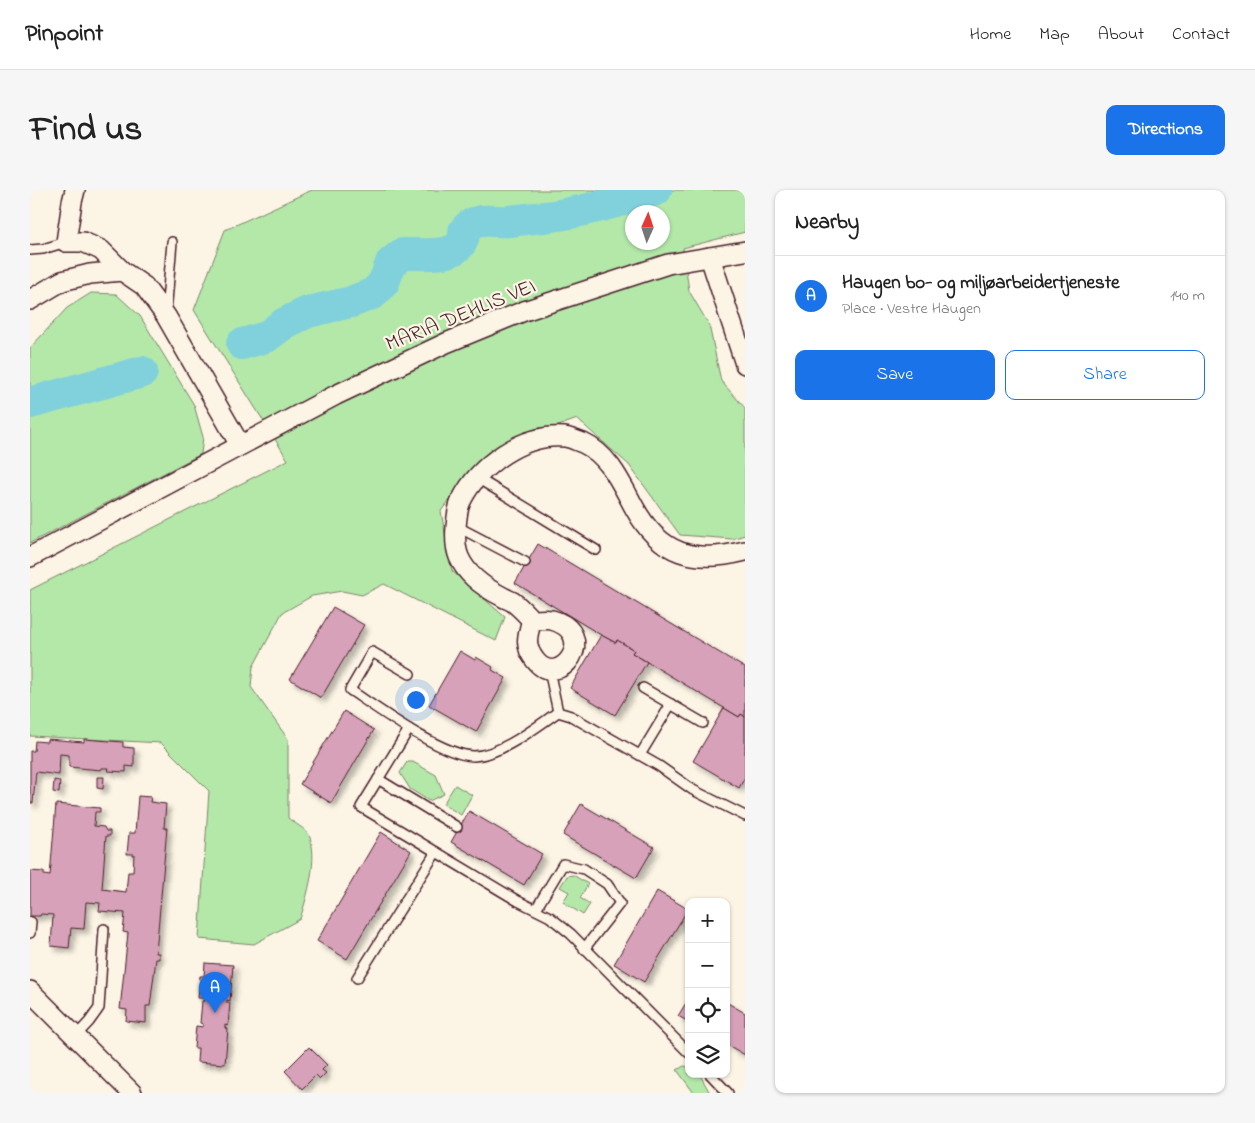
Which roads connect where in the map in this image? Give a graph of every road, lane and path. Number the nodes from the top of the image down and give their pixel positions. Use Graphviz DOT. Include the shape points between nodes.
graph roads {
  1 [pos="75,190"];
  2 [pos="66,242"];
  3 [pos="172,242"];
  4 [pos="30,250"];
  5 [pos="745,251"];
  6 [pos="710,257"];
  7 [pos="122,271"];
  8 [pos="35,296"];
  9 [pos="166,316"];
  10 [pos="745,364"];
  11 [pos="240,445"];
  12 [pos="477,478"];
  13 [pos="456,526"];
  14 [pos="596,550"];
  15 [pos="745,551"];
  16 [pos="30,557"];
  17 [pos="525,562"];
  18 [pos="532,620"];
  19 [pos="549,670"];
  20 [pos="410,674"];
  21 [pos="643,688"];
  22 [pos="671,704"];
  23 [pos="558,712"];
  24 [pos="703,723"];
  25 [pos="409,729"];
  26 [pos="640,755"];
  27 [pos="378,779"];
  28 [pos="745,816"];
  29 [pos="457,828"];
  30 [pos="436,852"];
  31 [pos="536,909"];
  32 [pos="31,922"];
  33 [pos="104,929"];
  34 [pos="30,933"];
  35 [pos="584,949"];
  36 [pos="357,978"];
  37 [pos="30,992"];
  38 [pos="75,1037"];
  39 [pos="685,1050"];
  40 [pos="714,1078"];
  41 [pos="132,1093"];
  42 [pos="728,1093"];
  1 -- 2 [label="street"];
  2 -- 4 [label="lane"];
  2 -- 7 [label="street" via="83,242 100,250"];
  3 -- 9 [label="lane"];
  5 -- 6 [label="street, MARIA DEHLIS VEI"];
  6 -- 10 [label="street"];
  6 -- 11 [label="street, MARIA DEHLIS VEI" via="668,264 524,311 336,394"];
  7 -- 8 [label="street" via="76,276"];
  7 -- 9 [label="street" via="144,286"];
  9 -- 11 [label="street"];
  11 -- 16 [label="street, MARIA DEHLIS VEI"];
  12 -- 13 [label="street" via="460,503"];
  12 -- 14 [label="lane"];
  12 -- 15 [label="street" via="503,453 518,446 543,438 566,437 600,454 616,473 652,534 679,553 724,556"];
  13 -- 17 [label="lane"];
  13 -- 18 [label="street" via="454,539 459,557 469,572 479,584 513,602"];
  18 -- 19 [label="street" via="526,638 528,652 539,666"];
  18 -- 19 [label="street" via="550,620 563,625 572,634 575,647 572,658 557,669"];
  19 -- 23 [label="lane"];
  20 -- 25 [label="lane" via="372,652 350,690"];
  21 -- 22 [label="lane"];
  22 -- 24 [label="lane"];
  22 -- 26 [label="lane"];
  23 -- 25 [label="lane" via="514,742 474,756 458,753"];
  23 -- 26 [label="lane"];
  25 -- 27 [label="lane"];
  26 -- 28 [label="lane" via="693,790"];
  27 -- 29 [label="lane"];
  27 -- 30 [label="lane" via="360,806"];
  30 -- 31 [label="lane"];
  30 -- 36 [label="lane"];
  31 -- 35 [label="lane" via="571,934"];
  31 -- 35 [label="lane" via="563,864 584,869 606,884 620,902"];
  32 -- 34 [label="lane"];
  33 -- 38 [label="lane" via="99,1008"];
  35 -- 39 [label="lane"];
  37 -- 38 [label="street"];
  38 -- 41 [label="street"];
  40 -- 42 [label="lane"];
}
